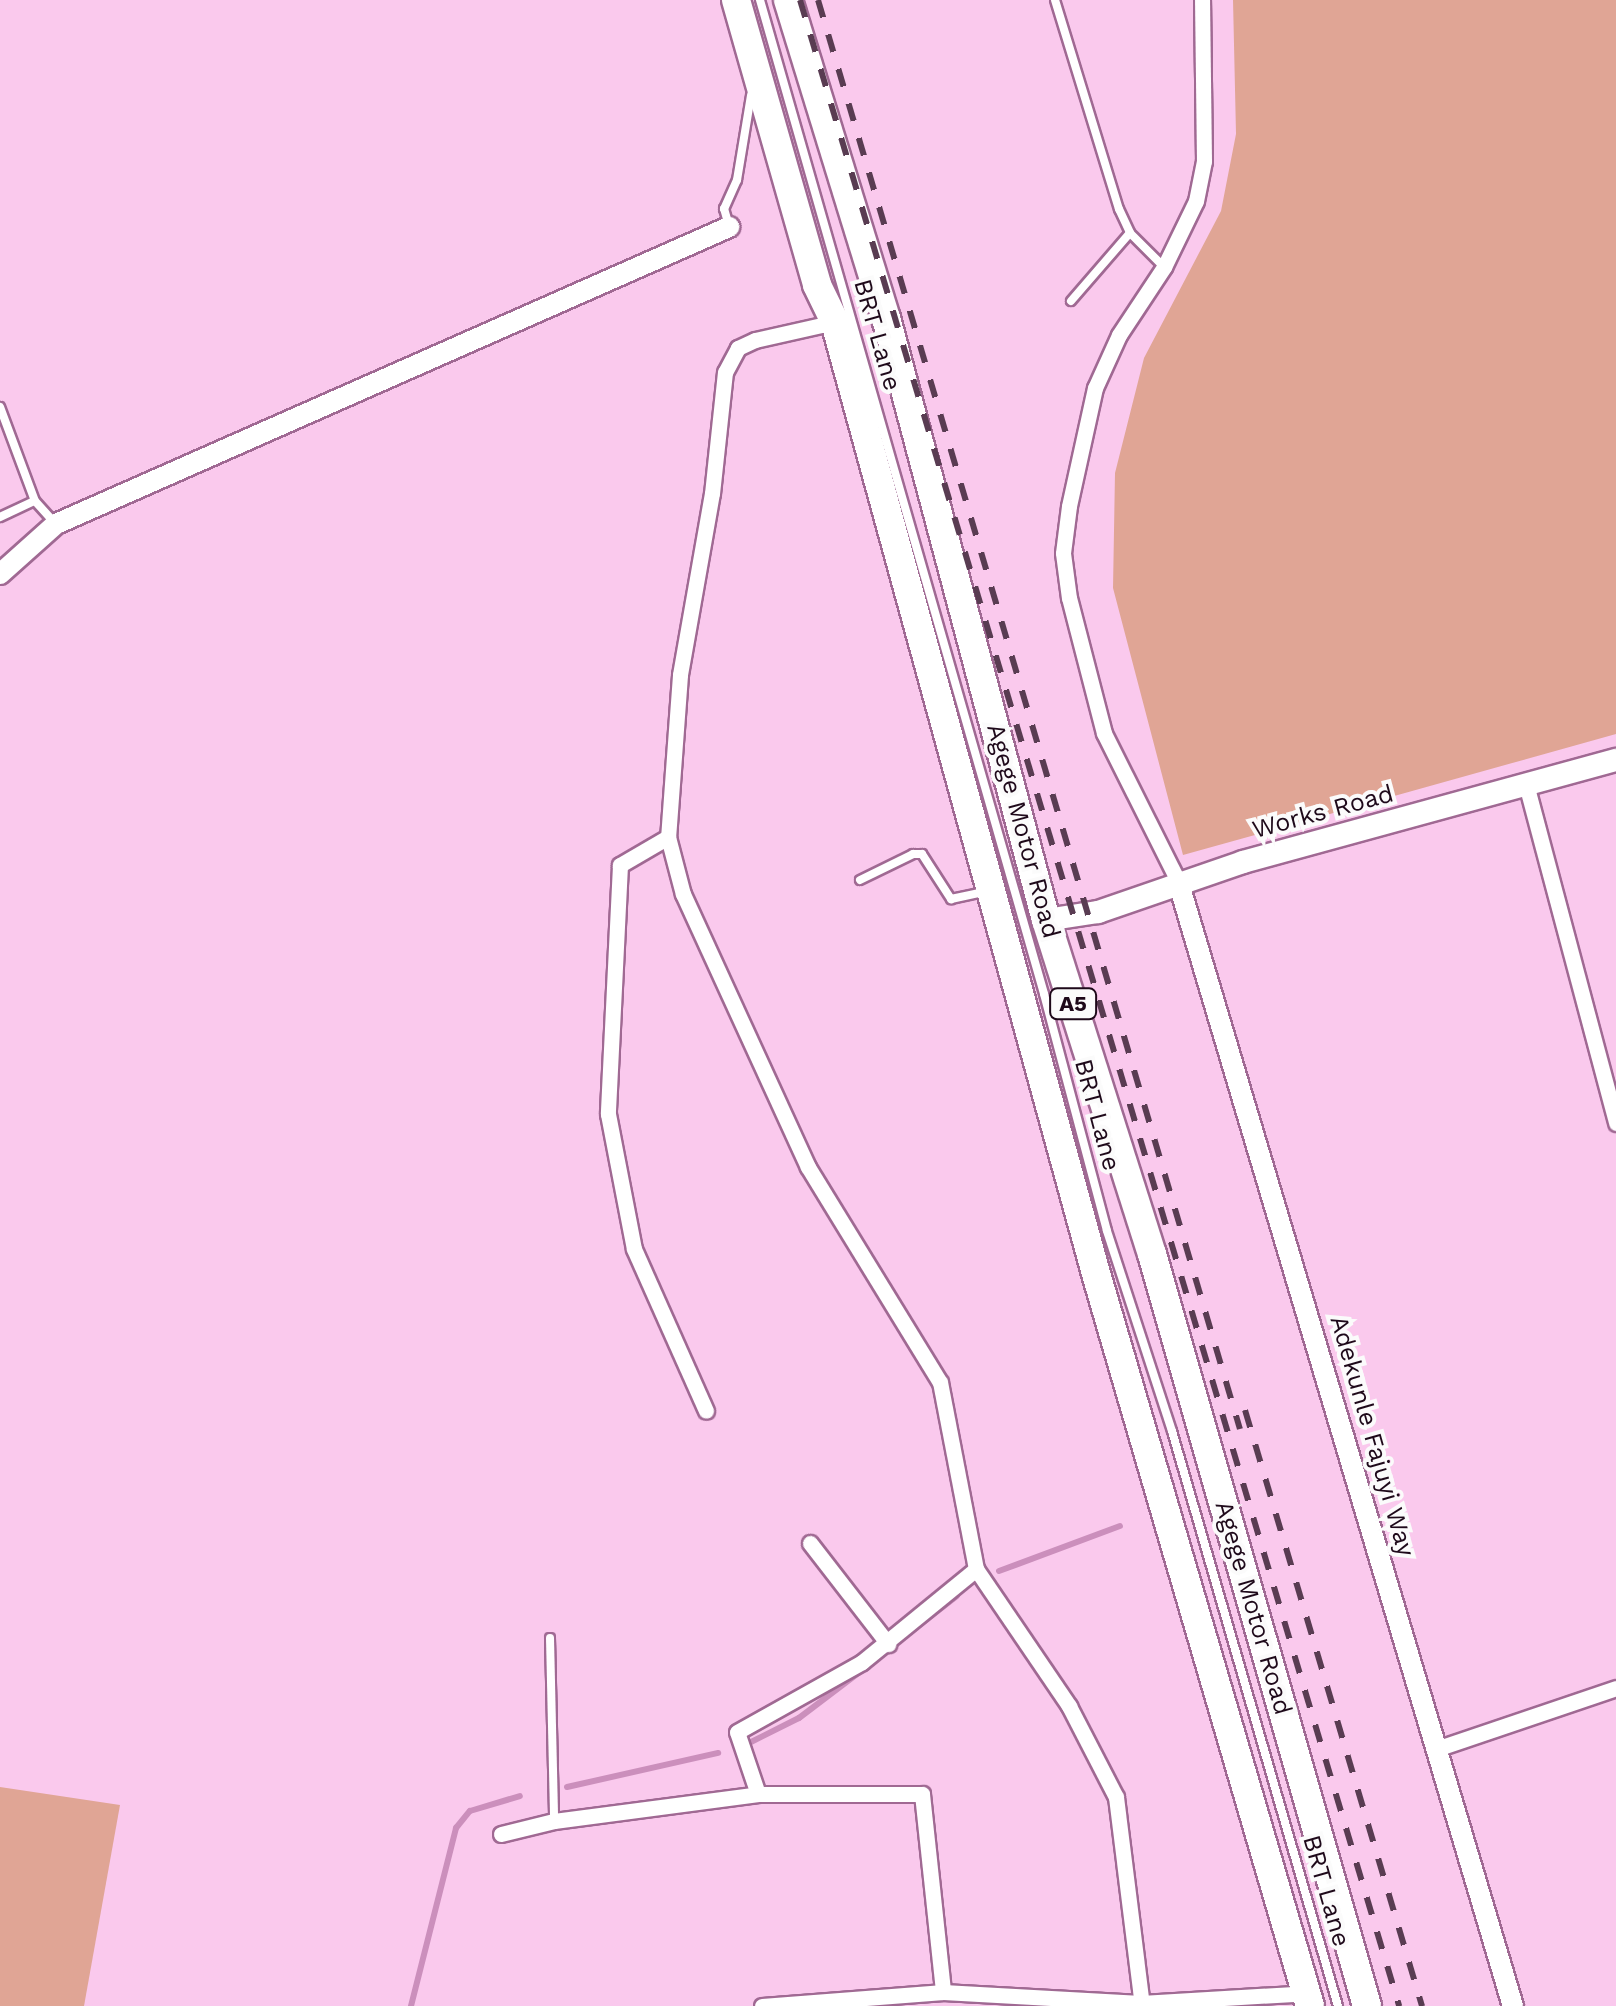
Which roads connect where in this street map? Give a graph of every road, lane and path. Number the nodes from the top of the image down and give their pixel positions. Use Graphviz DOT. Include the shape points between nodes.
graph roads {
  1 [pos="736,0"];
  2 [pos="760,0"];
  3 [pos="788,0"];
  4 [pos="1055,0"];
  5 [pos="1202,0"];
  6 [pos="756,70"];
  7 [pos="730,227"];
  8 [pos="1130,233"];
  9 [pos="1164,267"];
  10 [pos="1072,301"];
  11 [pos="835,322"];
  12 [pos="0,407"];
  13 [pos="35,501"];
  14 [pos="0,518"];
  15 [pos="56,524"];
  16 [pos="0,574"];
  17 [pos="1616,760"];
  18 [pos="1526,784"];
  19 [pos="668,837"];
  20 [pos="860,880"];
  21 [pos="1178,881"];
  22 [pos="993,890"];
  23 [pos="1046,920"];
  24 [pos="1616,1124"];
  25 [pos="706,1411"];
  26 [pos="810,1543"];
  27 [pos="976,1569"];
  28 [pos="550,1638"];
  29 [pos="888,1644"];
  30 [pos="1616,1688"];
  31 [pos="1439,1748"];
  32 [pos="758,1794"];
  33 [pos="554,1821"];
  34 [pos="501,1834"];
  35 [pos="943,1992"];
  36 [pos="1309,2000"];
  37 [pos="980,2001"];
  38 [pos="1142,2005"];
  39 [pos="762,2006"];
  40 [pos="1338,2006"];
  41 [pos="1367,2006"];
  42 [pos="1513,2006"];
  1 -- 6 [label="highway, Agege Motor Road / A5"];
  2 -- 40 [label="lane, BRT Lane" via="1106,1231 1178,1450"];
  3 -- 23 [label="highway, Agege Motor Road / A5" via="886,318"];
  4 -- 8 [label="lane"];
  5 -- 9 [label="street" via="1204,162 1188,224"];
  6 -- 7 [label="lane" via="737,180 724,209"];
  6 -- 11 [label="highway, Agege Motor Road / A5" via="816,285"];
  7 -- 15 [label="street"];
  8 -- 9 [label="lane"];
  8 -- 10 [label="lane"];
  9 -- 21 [label="street" via="1119,335 1095,388 1064,552 1069,598 1104,732"];
  11 -- 19 [label="street" via="755,340 738,348 725,372 680,675"];
  11 -- 22 [label="highway, Agege Motor Road / A5"];
  12 -- 13 [label="lane"];
  13 -- 14 [label="lane"];
  13 -- 15 [label="lane"];
  15 -- 16 [label="street"];
  17 -- 18 [label="main road, Works Road"];
  18 -- 21 [label="main road, Works Road"];
  18 -- 24 [label="street"];
  19 -- 25 [label="street" via="620,865 608,1114 634,1250"];
  19 -- 27 [label="street" via="682,894 808,1166 940,1382"];
  20 -- 22 [label="lane" via="922,854 950,899"];
  21 -- 23 [label="main road, Works Road" via="1098,912"];
  21 -- 31 [label="street, Adekunle Fajuyi Way"];
  22 -- 36 [label="highway, Agege Motor Road / A5" via="1097,1276"];
  23 -- 41 [label="highway, Agege Motor Road / A5" via="1152,1254"];
  26 -- 29 [label="street"];
  27 -- 29 [label="street"];
  27 -- 38 [label="street" via="1069,1706 1116,1797"];
  28 -- 33 [label="lane"];
  29 -- 32 [label="street" via="737,1732"];
  30 -- 31 [label="street"];
  31 -- 42 [label="street, Adekunle Fajuyi Way"];
  32 -- 33 [label="street"];
  32 -- 35 [label="street" via="922,1794"];
  33 -- 34 [label="street"];
  35 -- 37 [label="street"];
  35 -- 39 [label="street"];
  36 -- 38 [label="street"];
  37 -- 38 [label="street"];
}
